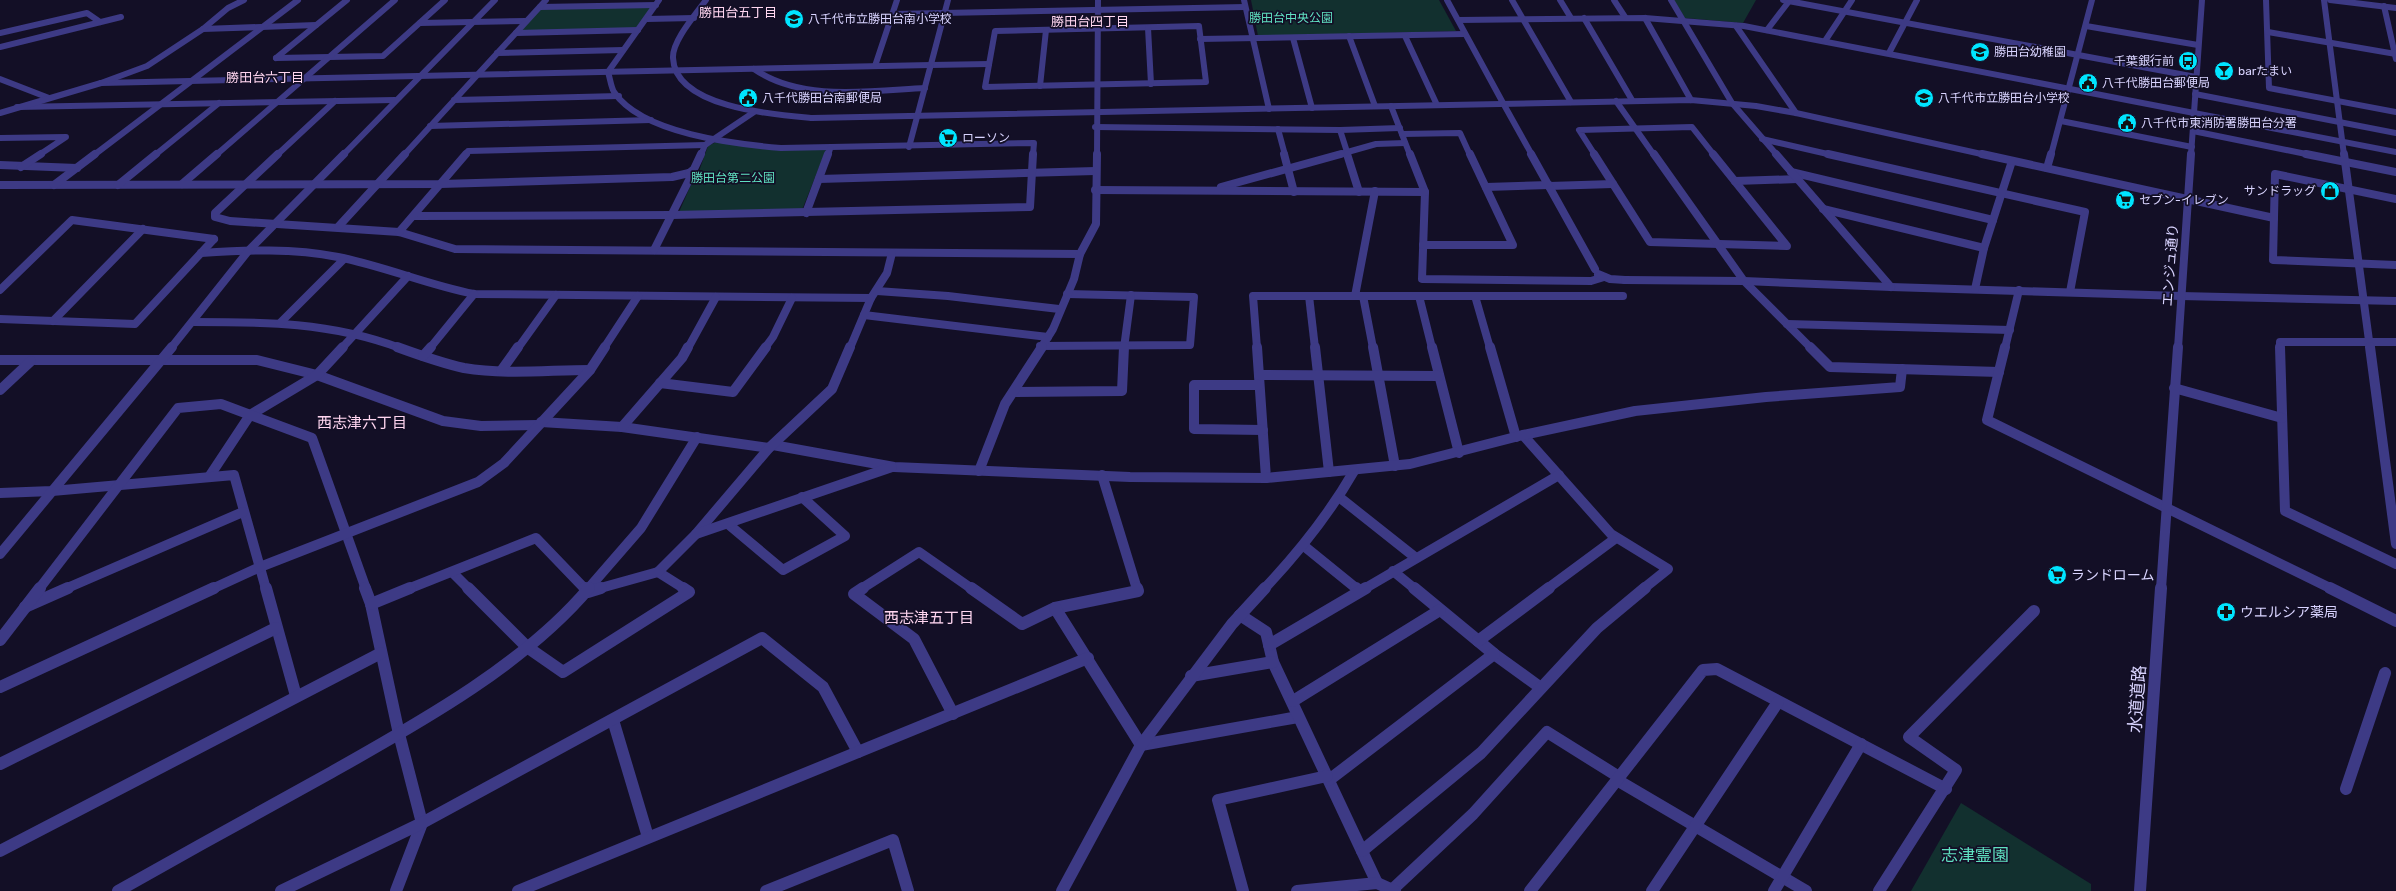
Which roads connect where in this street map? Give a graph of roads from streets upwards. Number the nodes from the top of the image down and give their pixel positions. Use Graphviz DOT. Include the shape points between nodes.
graph roads {
  1 [pos="244,0"];
  2 [pos="298,0"];
  3 [pos="347,0"];
  4 [pos="395,0"];
  5 [pos="445,0"];
  6 [pos="495,0"];
  7 [pos="546,0"];
  8 [pos="580,0"];
  9 [pos="706,0"];
  10 [pos="897,0"];
  11 [pos="948,0"];
  12 [pos="1098,0"];
  13 [pos="1447,0"];
  14 [pos="1512,0"];
  15 [pos="1560,0"];
  16 [pos="1614,0"];
  17 [pos="1671,0"];
  18 [pos="1787,0"];
  19 [pos="1852,0"];
  20 [pos="1917,0"];
  21 [pos="2092,0"];
  22 [pos="2202,0"];
  23 [pos="2266,0"];
  24 [pos="2324,0"];
  25 [pos="2330,0"];
  26 [pos="657,2"];
  27 [pos="1245,3"];
  28 [pos="540,6"];
  29 [pos="576,6"];
  30 [pos="2384,6"];
  31 [pos="2396,8"];
  32 [pos="1098,10"];
  33 [pos="1845,11"];
  34 [pos="945,12"];
  35 [pos="892,14"];
  36 [pos="1625,17"];
  37 [pos="121,18"];
  38 [pos="694,18"];
  39 [pos="1571,18"];
  40 [pos="1584,18"];
  41 [pos="1645,18"];
  42 [pos="647,19"];
  43 [pos="1524,19"];
  44 [pos="1459,20"];
  45 [pos="1683,20"];
  46 [pos="526,21"];
  47 [pos="100,22"];
  48 [pos="471,22"];
  49 [pos="1905,22"];
  50 [pos="420,23"];
  51 [pos="316,25"];
  52 [pos="1736,26"];
  53 [pos="2086,26"];
  54 [pos="262,27"];
  55 [pos="203,28"];
  56 [pos="1148,28"];
  57 [pos="1097,29"];
  58 [pos="638,30"];
  59 [pos="1046,30"];
  60 [pos="1767,30"];
  61 [pos="2268,32"];
  62 [pos="0,33"];
  63 [pos="516,33"];
  64 [pos="1465,34"];
  65 [pos="1349,36"];
  66 [pos="1405,36"];
  67 [pos="1253,38"];
  68 [pos="1293,38"];
  69 [pos="1200,39"];
  70 [pos="1825,41"];
  71 [pos="2330,43"];
  72 [pos="2198,45"];
  73 [pos="0,47"];
  74 [pos="623,50"];
  75 [pos="497,53"];
  76 [pos="1889,53"];
  77 [pos="2078,55"];
  78 [pos="2396,56"];
  79 [pos="329,57"];
  80 [pos="989,64"];
  81 [pos="931,65"];
  82 [pos="875,66"];
  83 [pos="754,69"];
  84 [pos="676,70"];
  85 [pos="608,72"];
  86 [pos="476,75"];
  87 [pos="418,76"];
  88 [pos="2196,78"];
  89 [pos="0,79"];
  90 [pos="305,79"];
  91 [pos="191,81"];
  92 [pos="101,83"];
  93 [pos="1151,84"];
  94 [pos="1096,85"];
  95 [pos="1040,86"];
  96 [pos="925,88"];
  97 [pos="2069,88"];
  98 [pos="2195,94"];
  99 [pos="619,96"];
  100 [pos="49,98"];
  101 [pos="395,100"];
  102 [pos="454,100"];
  103 [pos="1632,100"];
  104 [pos="1691,100"];
  105 [pos="335,101"];
  106 [pos="1616,101"];
  107 [pos="2337,101"];
  108 [pos="277,102"];
  109 [pos="1571,102"];
  110 [pos="219,103"];
  111 [pos="1503,103"];
  112 [pos="1732,103"];
  113 [pos="1437,104"];
  114 [pos="160,105"];
  115 [pos="1375,106"];
  116 [pos="1391,106"];
  117 [pos="17,107"];
  118 [pos="1312,108"];
  119 [pos="1269,109"];
  120 [pos="0,112"];
  121 [pos="754,112"];
  122 [pos="1096,112"];
  123 [pos="2396,112"];
  124 [pos="1796,113"];
  125 [pos="2194,113"];
  126 [pos="917,117"];
  127 [pos="651,120"];
  128 [pos="2061,121"];
  129 [pos="2340,122"];
  130 [pos="430,126"];
  131 [pos="1095,127"];
  132 [pos="1635,128"];
  133 [pos="1278,129"];
  134 [pos="1340,130"];
  135 [pos="1401,131"];
  136 [pos="2193,131"];
  137 [pos="2396,133"];
  138 [pos="0,138"];
  139 [pos="1762,138"];
  140 [pos="713,139"];
  141 [pos="2342,142"];
  142 [pos="1405,143"];
  143 [pos="705,145"];
  144 [pos="909,147"];
  145 [pos="2192,147"];
  146 [pos="830,149"];
  147 [pos="1347,151"];
  148 [pos="2396,152"];
  149 [pos="2012,161"];
  150 [pos="2346,162"];
  151 [pos="0,166"];
  152 [pos="21,167"];
  153 [pos="1289,167"];
  154 [pos="77,168"];
  155 [pos="2047,168"];
  156 [pos="1095,171"];
  157 [pos="1791,172"];
  158 [pos="2396,172"];
  159 [pos="689,173"];
  160 [pos="1033,173"];
  161 [pos="819,179"];
  162 [pos="1798,179"];
  163 [pos="1735,181"];
  164 [pos="313,183"];
  165 [pos="182,184"];
  166 [pos="246,184"];
  167 [pos="376,184"];
  168 [pos="441,184"];
  169 [pos="1613,184"];
  170 [pos="0,185"];
  171 [pos="54,185"];
  172 [pos="118,185"];
  173 [pos="1549,186"];
  174 [pos="1486,187"];
  175 [pos="2349,189"];
  176 [pos="1095,190"];
  177 [pos="1214,190"];
  178 [pos="1375,191"];
  179 [pos="1294,192"];
  180 [pos="1359,192"];
  181 [pos="1425,192"];
  182 [pos="2001,194"];
  183 [pos="2187,199"];
  184 [pos="2396,199"];
  185 [pos="1823,208"];
  186 [pos="806,212"];
  187 [pos="672,215"];
  188 [pos="414,216"];
  189 [pos="2274,218"];
  190 [pos="1993,220"];
  191 [pos="274,222"];
  192 [pos="338,227"];
  193 [pos="143,229"];
  194 [pos="399,232"];
  195 [pos="1718,244"];
  196 [pos="1423,245"];
  197 [pos="1984,248"];
  198 [pos="249,250"];
  199 [pos="654,250"];
  200 [pos="201,253"];
  201 [pos="892,253"];
  202 [pos="1080,254"];
  203 [pos="344,259"];
  204 [pos="2359,265"];
  205 [pos="2396,265"];
  206 [pos="408,276"];
  207 [pos="1604,277"];
  208 [pos="1744,281"];
  209 [pos="1891,287"];
  210 [pos="1975,288"];
  211 [pos="0,290"];
  212 [pos="2019,290"];
  213 [pos="2070,292"];
  214 [pos="474,294"];
  215 [pos="1067,294"];
  216 [pos="556,295"];
  217 [pos="874,295"];
  218 [pos="1131,295"];
  219 [pos="638,296"];
  220 [pos="1309,296"];
  221 [pos="1359,296"];
  222 [pos="1419,296"];
  223 [pos="1475,296"];
  224 [pos="1623,296"];
  225 [pos="2181,296"];
  226 [pos="716,297"];
  227 [pos="792,298"];
  228 [pos="2364,301"];
  229 [pos="2396,301"];
  230 [pos="1060,309"];
  231 [pos="864,315"];
  232 [pos="0,319"];
  233 [pos="53,321"];
  234 [pos="193,322"];
  235 [pos="280,323"];
  236 [pos="1787,324"];
  237 [pos="2010,330"];
  238 [pos="355,333"];
  239 [pos="1048,337"];
  240 [pos="2369,341"];
  241 [pos="2396,342"];
  242 [pos="1040,346"];
  243 [pos="1124,346"];
  244 [pos="423,356"];
  245 [pos="0,360"];
  246 [pos="160,360"];
  247 [pos="31,361"];
  248 [pos="1902,369"];
  249 [pos="590,370"];
  250 [pos="501,371"];
  251 [pos="1999,372"];
  252 [pos="317,375"];
  253 [pos="1318,376"];
  254 [pos="1378,376"];
  255 [pos="1439,376"];
  256 [pos="1259,380"];
  257 [pos="660,383"];
  258 [pos="2174,388"];
  259 [pos="0,390"];
  260 [pos="1015,392"];
  261 [pos="250,415"];
  262 [pos="2282,418"];
  263 [pos="540,424"];
  264 [pos="622,427"];
  265 [pos="1263,430"];
  266 [pos="1520,436"];
  267 [pos="697,437"];
  268 [pos="771,447"];
  269 [pos="1459,453"];
  270 [pos="1395,466"];
  271 [pos="894,467"];
  272 [pos="979,471"];
  273 [pos="1354,471"];
  274 [pos="1329,472"];
  275 [pos="1559,474"];
  276 [pos="1102,475"];
  277 [pos="209,477"];
  278 [pos="1266,478"];
  279 [pos="120,485"];
  280 [pos="52,491"];
  281 [pos="0,493"];
  282 [pos="802,497"];
  283 [pos="1339,497"];
  284 [pos="2165,508"];
  285 [pos="243,512"];
  286 [pos="728,524"];
  287 [pos="346,533"];
  288 [pos="696,534"];
  289 [pos="1616,538"];
  290 [pos="2396,544"];
  291 [pos="1304,546"];
  292 [pos="2,550"];
  293 [pos="1416,558"];
  294 [pos="2396,564"];
  295 [pos="260,567"];
  296 [pos="1393,571"];
  297 [pos="452,572"];
  298 [pos="658,572"];
  299 [pos="1359,591"];
  300 [pos="588,592"];
  301 [pos="371,604"];
  302 [pos="24,608"];
  303 [pos="1055,608"];
  304 [pos="1440,610"];
  305 [pos="2034,612"];
  306 [pos="1240,615"];
  307 [pos="2396,621"];
  308 [pos="276,628"];
  309 [pos="0,640"];
  310 [pos="1478,641"];
  311 [pos="1269,645"];
  312 [pos="527,646"];
  313 [pos="381,652"];
  314 [pos="1494,654"];
  315 [pos="1088,658"];
  316 [pos="1273,662"];
  317 [pos="2386,673"];
  318 [pos="1191,676"];
  319 [pos="0,687"];
  320 [pos="1542,688"];
  321 [pos="296,696"];
  322 [pos="1292,701"];
  323 [pos="1778,702"];
  324 [pos="952,714"];
  325 [pos="1298,717"];
  326 [pos="613,720"];
  327 [pos="399,734"];
  328 [pos="1861,744"];
  329 [pos="1141,745"];
  330 [pos="858,752"];
  331 [pos="0,764"];
  332 [pos="1328,778"];
  333 [pos="1618,778"];
  334 [pos="1946,789"];
  335 [pos="2346,789"];
  336 [pos="422,823"];
  337 [pos="1695,826"];
  338 [pos="648,837"];
  339 [pos="0,851"];
  340 [pos="1362,851"];
  341 [pos="1782,877"];
  342 [pos="1377,883"];
  343 [pos="1394,890"];
  344 [pos="118,891"];
  345 [pos="281,891"];
  346 [pos="396,891"];
  347 [pos="518,891"];
  348 [pos="766,891"];
  349 [pos="908,891"];
  350 [pos="1062,891"];
  351 [pos="1244,891"];
  352 [pos="1297,891"];
  353 [pos="1530,891"];
  354 [pos="1652,891"];
  355 [pos="1774,891"];
  356 [pos="1806,891"];
  357 [pos="1879,891"];
  358 [pos="2140,891"];
  1 -- 55 [label="street" via="228,8"];
  2 -- 54 [label="street"];
  3 -- 51 [label="street"];
  4 -- 79 [label="street"];
  5 -- 50 [label="street"];
  6 -- 48 [label="street"];
  7 -- 28 [label="street"];
  8 -- 29 [label="street"];
  9 -- 38 [label="street"];
  10 -- 35 [label="street"];
  11 -- 34 [label="street"];
  12 -- 32 [label="street"];
  13 -- 44 [label="street"];
  14 -- 43 [label="street"];
  15 -- 39 [label="street"];
  16 -- 36 [label="street"];
  17 -- 45 [label="street"];
  18 -- 33 [label="street"];
  18 -- 60 [label="street"];
  19 -- 33 [label="street"];
  20 -- 49 [label="street"];
  21 -- 53 [label="street"];
  22 -- 72 [label="street, エンジュ通り"];
  23 -- 61 [label="street"];
  24 -- 71 [label="street"];
  25 -- 30 [label="street"];
  26 -- 29 [label="street"];
  26 -- 42 [label="street"];
  27 -- 32 [label="street"];
  27 -- 67 [label="street"];
  28 -- 29 [label="street"];
  28 -- 46 [label="street"];
  30 -- 31 [label="street"];
  30 -- 78 [label="street"];
  32 -- 34 [label="street"];
  32 -- 57 [label="street"];
  33 -- 49 [label="street"];
  33 -- 70 [label="street"];
  34 -- 35 [label="street"];
  34 -- 81 [label="street"];
  35 -- 82 [label="street"];
  36 -- 40 [label="street"];
  36 -- 41 [label="street"];
  37 -- 47 [label="street"];
  38 -- 42 [label="street"];
  38 -- 84 [label="street" via="677,45 673,58"];
  39 -- 40 [label="street"];
  39 -- 43 [label="street"];
  40 -- 103 [label="street"];
  41 -- 45 [label="street"];
  41 -- 104 [label="street"];
  42 -- 58 [label="street"];
  43 -- 44 [label="street"];
  43 -- 109 [label="street"];
  44 -- 64 [label="street"];
  45 -- 52 [label="street"];
  45 -- 112 [label="street"];
  46 -- 48 [label="street"];
  46 -- 63 [label="street"];
  47 -- 62 [label="street" via="87,13"];
  47 -- 73 [label="street"];
  48 -- 50 [label="street"];
  48 -- 87 [label="street"];
  49 -- 76 [label="street"];
  49 -- 77 [label="street"];
  50 -- 79 [label="street" via="383,56"];
  51 -- 54 [label="street"];
  51 -- 79 [label="street" via="276,58"];
  52 -- 60 [label="street"];
  52 -- 124 [label="street"];
  53 -- 72 [label="street"];
  53 -- 77 [label="street"];
  54 -- 55 [label="street"];
  54 -- 91 [label="street"];
  55 -- 92 [label="street" via="147,66"];
  56 -- 57 [label="street"];
  56 -- 69 [label="street" via="1199,26"];
  56 -- 93 [label="street"];
  57 -- 59 [label="street"];
  57 -- 94 [label="street"];
  58 -- 63 [label="street"];
  58 -- 74 [label="street"];
  59 -- 80 [label="street" via="995,31"];
  59 -- 95 [label="street"];
  60 -- 70 [label="street"];
  61 -- 71 [label="street"];
  61 -- 107 [label="street" via="2269,88"];
  63 -- 75 [label="street"];
  64 -- 66 [label="street"];
  64 -- 111 [label="street"];
  65 -- 66 [label="street"];
  65 -- 68 [label="street"];
  65 -- 115 [label="street"];
  66 -- 113 [label="street"];
  67 -- 68 [label="street"];
  67 -- 69 [label="street"];
  67 -- 119 [label="street"];
  68 -- 118 [label="street"];
  69 -- 93 [label="street" via="1206,82"];
  70 -- 76 [label="street"];
  71 -- 78 [label="street"];
  71 -- 107 [label="street"];
  72 -- 88 [label="street, エンジュ通り"];
  74 -- 75 [label="street"];
  74 -- 85 [label="street"];
  75 -- 86 [label="street"];
  76 -- 97 [label="street" via="1928,63"];
  77 -- 88 [label="street"];
  77 -- 97 [label="street"];
  79 -- 90 [label="street"];
  80 -- 81 [label="street"];
  80 -- 95 [label="street" via="985,87"];
  81 -- 82 [label="street"];
  81 -- 96 [label="street"];
  82 -- 83 [label="street"];
  83 -- 84 [label="street"];
  83 -- 96 [label="street" via="759,75 778,82 833,91"];
  84 -- 85 [label="street"];
  84 -- 121 [label="street" via="685,82 702,95"];
  85 -- 86 [label="street"];
  85 -- 99 [label="street" via="610,84"];
  86 -- 87 [label="street"];
  86 -- 102 [label="street"];
  87 -- 90 [label="street"];
  87 -- 101 [label="street"];
  88 -- 98 [label="street, エンジュ通り"];
  89 -- 100 [label="street"];
  90 -- 91 [label="street"];
  90 -- 108 [label="street"];
  91 -- 92 [label="street"];
  91 -- 114 [label="street"];
  92 -- 100 [label="street"];
  93 -- 94 [label="street"];
  94 -- 95 [label="street"];
  94 -- 122 [label="street"];
  96 -- 126 [label="street"];
  97 -- 125 [label="street"];
  97 -- 128 [label="street"];
  98 -- 125 [label="street, エンジュ通り"];
  98 -- 129 [label="street"];
  99 -- 102 [label="street"];
  99 -- 127 [label="street" via="627,106"];
  100 -- 117 [label="street"];
  101 -- 105 [label="street"];
  101 -- 164 [label="street"];
  102 -- 130 [label="street"];
  103 -- 104 [label="street"];
  103 -- 106 [label="street"];
  104 -- 112 [label="street"];
  105 -- 108 [label="street"];
  105 -- 166 [label="street"];
  106 -- 109 [label="street"];
  106 -- 132 [label="street"];
  107 -- 123 [label="street"];
  107 -- 129 [label="street"];
  108 -- 110 [label="street"];
  108 -- 165 [label="street"];
  109 -- 111 [label="street"];
  110 -- 114 [label="street"];
  110 -- 172 [label="street"];
  111 -- 113 [label="street"];
  111 -- 173 [label="street"];
  112 -- 124 [label="street"];
  112 -- 139 [label="street"];
  113 -- 116 [label="street"];
  114 -- 117 [label="street"];
  114 -- 154 [label="street"];
  115 -- 116 [label="street"];
  115 -- 118 [label="street"];
  116 -- 135 [label="street"];
  117 -- 120 [label="street"];
  118 -- 119 [label="street"];
  119 -- 122 [label="street"];
  121 -- 126 [label="street" via="812,118"];
  121 -- 140 [label="street"];
  122 -- 126 [label="street"];
  122 -- 131 [label="street"];
  124 -- 149 [label="street"];
  125 -- 136 [label="street, エンジュ通り"];
  125 -- 141 [label="street"];
  126 -- 144 [label="street"];
  127 -- 130 [label="street"];
  127 -- 140 [label="street" via="685,133"];
  128 -- 145 [label="street"];
  128 -- 155 [label="street"];
  129 -- 137 [label="street"];
  129 -- 141 [label="street"];
  130 -- 167 [label="street"];
  131 -- 133 [label="street"];
  131 -- 156 [label="street"];
  132 -- 163 [label="street" via="1692,127"];
  132 -- 169 [label="street" via="1579,130"];
  132 -- 195 [label="street"];
  133 -- 134 [label="street"];
  133 -- 153 [label="street"];
  134 -- 135 [label="street"];
  134 -- 147 [label="street"];
  135 -- 142 [label="street"];
  135 -- 174 [label="street" via="1460,132"];
  136 -- 145 [label="street, エンジュ通り"];
  136 -- 150 [label="street"];
  138 -- 152 [label="street" via="66,137"];
  139 -- 157 [label="street"];
  139 -- 182 [label="street"];
  140 -- 143 [label="street"];
  140 -- 146 [label="street" via="754,146"];
  141 -- 148 [label="street"];
  141 -- 150 [label="street"];
  142 -- 147 [label="street" via="1376,144"];
  142 -- 181 [label="street"];
  143 -- 159 [label="street" via="694,169"];
  143 -- 168 [label="street" via="468,151"];
  144 -- 146 [label="street"];
  144 -- 160 [label="street" via="1034,143"];
  145 -- 183 [label="street, エンジュ通り"];
  146 -- 161 [label="street"];
  147 -- 153 [label="street"];
  147 -- 180 [label="street"];
  149 -- 155 [label="street"];
  149 -- 182 [label="street"];
  150 -- 158 [label="street"];
  150 -- 175 [label="street"];
  151 -- 152 [label="street"];
  152 -- 154 [label="street"];
  153 -- 177 [label="street"];
  153 -- 179 [label="street"];
  154 -- 171 [label="street"];
  155 -- 183 [label="street"];
  156 -- 160 [label="street"];
  156 -- 176 [label="street"];
  157 -- 162 [label="street"];
  157 -- 190 [label="street"];
  159 -- 168 [label="street" via="672,177"];
  159 -- 187 [label="street" via="690,178"];
  160 -- 161 [label="street"];
  160 -- 186 [label="street" via="1030,206"];
  161 -- 186 [label="street"];
  162 -- 163 [label="street"];
  162 -- 185 [label="street"];
  163 -- 195 [label="street" via="1787,246"];
  164 -- 166 [label="street"];
  164 -- 167 [label="street"];
  164 -- 191 [label="street"];
  165 -- 166 [label="street"];
  165 -- 172 [label="street"];
  166 -- 191 [label="street" via="214,213 215,217 230,221"];
  167 -- 168 [label="street"];
  167 -- 192 [label="street"];
  168 -- 188 [label="street"];
  169 -- 173 [label="street"];
  169 -- 195 [label="street" via="1650,242"];
  170 -- 171 [label="street"];
  171 -- 172 [label="street"];
  173 -- 174 [label="street"];
  173 -- 207 [label="street" via="1595,269"];
  174 -- 196 [label="street" via="1513,246"];
  175 -- 184 [label="street"];
  175 -- 189 [label="street" via="2274,174"];
  175 -- 204 [label="street"];
  176 -- 177 [label="street"];
  176 -- 202 [label="street" via="1096,224"];
  177 -- 179 [label="street"];
  178 -- 180 [label="street"];
  178 -- 181 [label="street"];
  178 -- 221 [label="street"];
  179 -- 180 [label="street"];
  181 -- 196 [label="street"];
  182 -- 190 [label="street"];
  182 -- 213 [label="street" via="2085,212"];
  183 -- 189 [label="street"];
  183 -- 225 [label="street, エンジュ通り"];
  185 -- 197 [label="street"];
  185 -- 209 [label="street"];
  186 -- 187 [label="street"];
  187 -- 188 [label="street"];
  187 -- 199 [label="street"];
  188 -- 194 [label="street"];
  189 -- 204 [label="street" via="2273,260"];
  190 -- 197 [label="street"];
  191 -- 192 [label="street"];
  191 -- 198 [label="street"];
  192 -- 194 [label="street"];
  193 -- 200 [label="street" via="214,239"];
  193 -- 211 [label="street" via="72,220"];
  193 -- 233 [label="street"];
  194 -- 199 [label="street" via="455,249"];
  195 -- 208 [label="street"];
  196 -- 207 [label="street" via="1422,279 1591,281"];
  197 -- 210 [label="street"];
  198 -- 200 [label="street"];
  198 -- 203 [label="street" via="279,250"];
  198 -- 234 [label="street"];
  199 -- 201 [label="street"];
  200 -- 233 [label="street" via="135,324"];
  201 -- 202 [label="street"];
  201 -- 217 [label="street" via="887,273"];
  202 -- 215 [label="street"];
  203 -- 206 [label="street"];
  203 -- 235 [label="street"];
  204 -- 205 [label="street"];
  204 -- 228 [label="street"];
  206 -- 214 [label="street" via="443,288"];
  206 -- 238 [label="street"];
  207 -- 208 [label="street" via="1625,280"];
  208 -- 209 [label="street"];
  208 -- 236 [label="street"];
  209 -- 210 [label="street"];
  210 -- 212 [label="street"];
  212 -- 213 [label="street"];
  212 -- 237 [label="street"];
  213 -- 225 [label="street"];
  214 -- 216 [label="street"];
  214 -- 244 [label="street"];
  215 -- 218 [label="street"];
  215 -- 230 [label="street"];
  216 -- 219 [label="street"];
  216 -- 250 [label="street"];
  217 -- 227 [label="street"];
  217 -- 230 [label="street" via="948,296"];
  217 -- 231 [label="street"];
  218 -- 243 [label="street"];
  218 -- 243 [label="street" via="1194,297 1190,345"];
  219 -- 226 [label="street"];
  219 -- 249 [label="street"];
  220 -- 221 [label="street"];
  220 -- 253 [label="street"];
  220 -- 256 [label="street" via="1253,296"];
  221 -- 222 [label="street"];
  221 -- 254 [label="street"];
  222 -- 223 [label="street"];
  222 -- 255 [label="street"];
  223 -- 224 [label="street"];
  223 -- 266 [label="street"];
  225 -- 228 [label="street"];
  225 -- 258 [label="street, エンジュ通り"];
  226 -- 227 [label="street"];
  226 -- 257 [label="street" via="682,358"];
  227 -- 257 [label="street" via="773,337 733,392"];
  228 -- 229 [label="street"];
  228 -- 240 [label="street"];
  230 -- 239 [label="street"];
  231 -- 239 [label="street"];
  231 -- 268 [label="street" via="832,389"];
  232 -- 233 [label="street"];
  234 -- 235 [label="street"];
  234 -- 246 [label="street"];
  235 -- 238 [label="street"];
  236 -- 237 [label="street"];
  236 -- 248 [label="street" via="1830,368"];
  237 -- 251 [label="street"];
  238 -- 244 [label="street"];
  238 -- 252 [label="street"];
  239 -- 242 [label="street"];
  240 -- 241 [label="street"];
  240 -- 262 [label="street" via="2280,342"];
  240 -- 290 [label="street"];
  242 -- 243 [label="street"];
  242 -- 260 [label="street"];
  243 -- 260 [label="street" via="1122,391"];
  244 -- 250 [label="street" via="464,367"];
  245 -- 247 [label="street"];
  246 -- 247 [label="street"];
  246 -- 252 [label="street" via="257,360"];
  246 -- 280 [label="street"];
  247 -- 259 [label="street"];
  248 -- 251 [label="street"];
  248 -- 266 [label="street" via="1900,387 1766,397 1635,411"];
  249 -- 250 [label="street"];
  249 -- 263 [label="street"];
  251 -- 284 [label="street" via="1987,420"];
  252 -- 261 [label="street"];
  252 -- 263 [label="street" via="443,421 482,426"];
  253 -- 254 [label="street"];
  253 -- 256 [label="street"];
  253 -- 274 [label="street"];
  254 -- 255 [label="street"];
  254 -- 270 [label="street"];
  255 -- 269 [label="street"];
  256 -- 265 [label="street"];
  256 -- 265 [label="street" via="1194,385 1194,429"];
  257 -- 264 [label="street"];
  258 -- 262 [label="street"];
  258 -- 284 [label="street, エンジュ通り"];
  260 -- 272 [label="street" via="1005,404"];
  261 -- 277 [label="street"];
  261 -- 279 [label="street" via="221,404 178,408"];
  261 -- 287 [label="street" via="312,438"];
  262 -- 294 [label="street" via="2285,511"];
  263 -- 264 [label="street"];
  263 -- 287 [label="street" via="504,463 478,482"];
  264 -- 267 [label="street"];
  265 -- 278 [label="street"];
  266 -- 269 [label="street"];
  266 -- 275 [label="street"];
  267 -- 268 [label="street"];
  267 -- 300 [label="street" via="641,528"];
  268 -- 271 [label="street"];
  268 -- 288 [label="street"];
  269 -- 270 [label="street"];
  270 -- 273 [label="street"];
  271 -- 272 [label="street"];
  271 -- 282 [label="street"];
  272 -- 276 [label="street"];
  273 -- 274 [label="street"];
  273 -- 283 [label="street"];
  274 -- 278 [label="street"];
  275 -- 289 [label="street"];
  275 -- 293 [label="street"];
  276 -- 278 [label="street"];
  276 -- 303 [label="street" via="1138,591"];
  277 -- 279 [label="street"];
  277 -- 285 [label="street" via="234,475"];
  279 -- 280 [label="street"];
  279 -- 302 [label="street"];
  280 -- 281 [label="street"];
  280 -- 292 [label="street"];
  282 -- 286 [label="street"];
  282 -- 286 [label="street" via="845,536 783,570"];
  283 -- 291 [label="street"];
  283 -- 293 [label="street"];
  284 -- 307 [label="street"];
  284 -- 358 [label="street, 水道道路"];
  285 -- 295 [label="street"];
  285 -- 302 [label="street"];
  286 -- 288 [label="street"];
  287 -- 295 [label="street"];
  287 -- 301 [label="street"];
  288 -- 298 [label="street"];
  289 -- 310 [label="street"];
  289 -- 320 [label="street" via="1668,569 1597,628"];
  291 -- 299 [label="street"];
  291 -- 306 [label="street"];
  293 -- 296 [label="street"];
  295 -- 308 [label="street"];
  295 -- 319 [label="street"];
  296 -- 299 [label="street"];
  296 -- 304 [label="street"];
  297 -- 300 [label="street" via="536,538"];
  297 -- 301 [label="street"];
  297 -- 312 [label="street"];
  298 -- 300 [label="street"];
  298 -- 312 [label="street" via="689,592 563,672"];
  299 -- 311 [label="street"];
  300 -- 312 [label="street"];
  301 -- 313 [label="street"];
  302 -- 309 [label="street"];
  303 -- 315 [label="street"];
  303 -- 324 [label="street" via="1022,624 919,552 854,594 914,640"];
  304 -- 310 [label="street"];
  304 -- 322 [label="street"];
  305 -- 334 [label="street" via="1909,737 1956,770"];
  306 -- 311 [label="street" via="1266,632"];
  306 -- 318 [label="street"];
  308 -- 321 [label="street"];
  308 -- 331 [label="street"];
  310 -- 314 [label="street"];
  311 -- 316 [label="street"];
  312 -- 327 [label="street" via="444,707"];
  313 -- 321 [label="street"];
  313 -- 327 [label="street"];
  314 -- 320 [label="street"];
  314 -- 332 [label="street"];
  315 -- 324 [label="street"];
  315 -- 329 [label="street"];
  316 -- 318 [label="street"];
  316 -- 322 [label="street"];
  317 -- 335 [label="street"];
  318 -- 329 [label="street"];
  320 -- 340 [label="street" via="1481,753"];
  321 -- 339 [label="street"];
  322 -- 325 [label="street"];
  323 -- 328 [label="street"];
  323 -- 333 [label="street" via="1717,669 1703,670"];
  323 -- 337 [label="street"];
  324 -- 330 [label="street"];
  325 -- 329 [label="street"];
  325 -- 332 [label="street"];
  326 -- 330 [label="street" via="762,638 823,687"];
  326 -- 336 [label="street"];
  326 -- 338 [label="street"];
  327 -- 336 [label="street"];
  327 -- 344 [label="street"];
  328 -- 334 [label="street"];
  328 -- 341 [label="street"];
  329 -- 350 [label="street"];
  330 -- 338 [label="street"];
  332 -- 340 [label="street"];
  332 -- 351 [label="street" via="1218,800"];
  333 -- 337 [label="street"];
  333 -- 343 [label="street" via="1547,732 1473,814"];
  333 -- 353 [label="street"];
  334 -- 357 [label="street"];
  336 -- 345 [label="street"];
  336 -- 346 [label="street"];
  337 -- 341 [label="street"];
  337 -- 354 [label="street"];
  338 -- 347 [label="street"];
  340 -- 342 [label="street"];
  341 -- 355 [label="street"];
  341 -- 356 [label="street"];
  342 -- 343 [label="street"];
  342 -- 352 [label="street"];
  348 -- 349 [label="street" via="893,840"];
}
